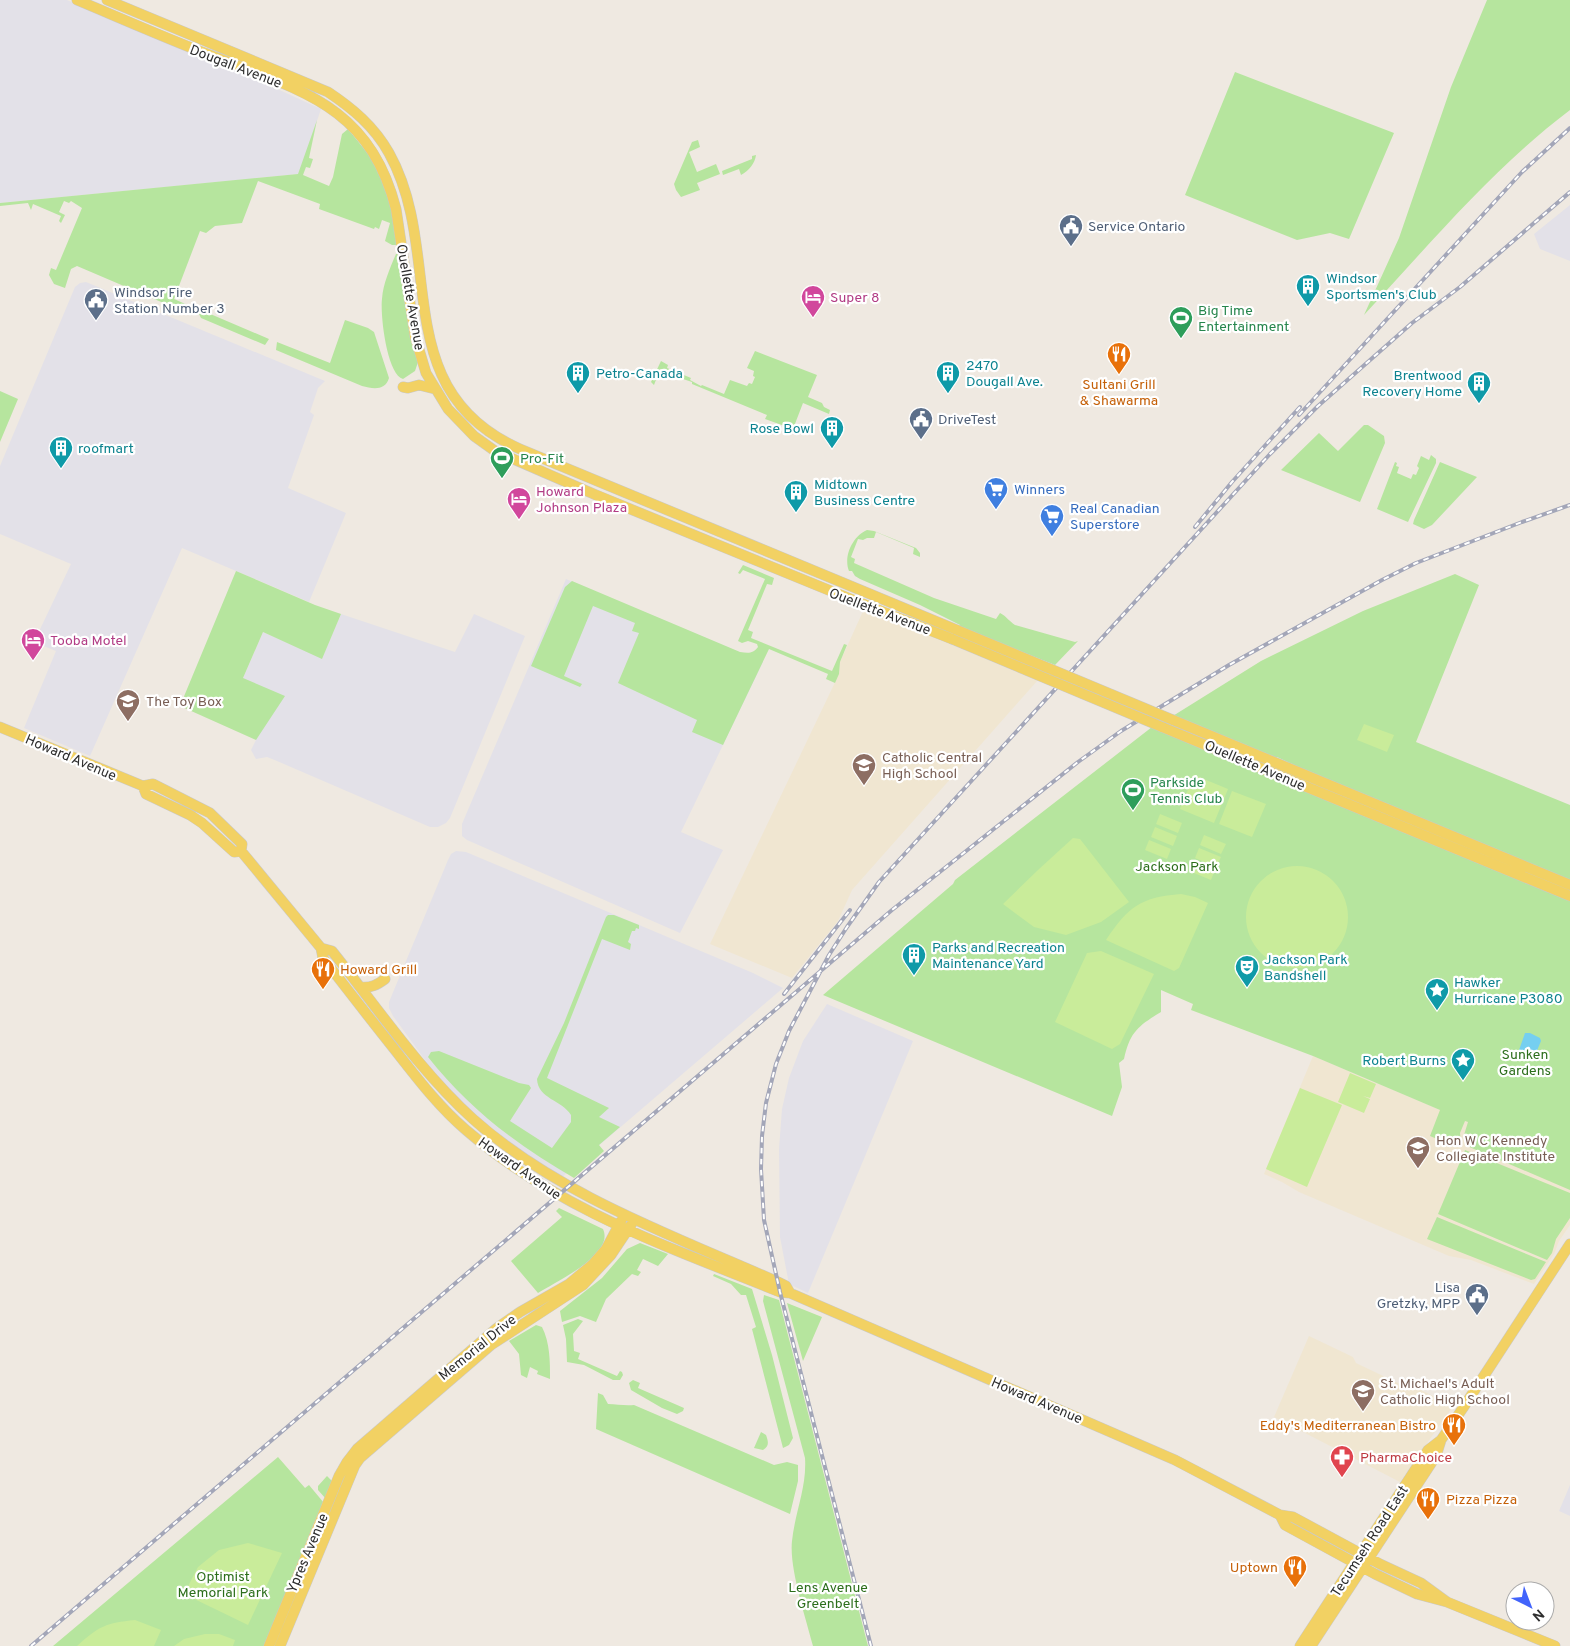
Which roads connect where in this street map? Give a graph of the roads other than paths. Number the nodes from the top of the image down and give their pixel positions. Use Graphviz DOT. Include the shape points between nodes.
graph roads {
  1 [pos="77,0"];
  2 [pos="107,0"];
  3 [pos="388,151"];
  4 [pos="377,156"];
  5 [pos="403,387"];
  6 [pos="435,390"];
  7 [pos="955,634"];
  8 [pos="0,728"];
  9 [pos="1328,790"];
  10 [pos="1570,885"];
  11 [pos="1570,896"];
  12 [pos="321,948"];
  13 [pos="385,979"];
  14 [pos="361,986"];
  15 [pos="624,1214"];
  16 [pos="634,1218"];
  17 [pos="623,1228"];
  18 [pos="1570,1244"];
  19 [pos="790,1293"];
  20 [pos="351,1463"];
  21 [pos="1280,1515"];
  22 [pos="1365,1556"];
  23 [pos="1359,1566"];
  24 [pos="1447,1602"];
  25 [pos="269,1646"];
  26 [pos="280,1646"];
  27 [pos="1300,1646"];
  28 [pos="1312,1646"];
  29 [pos="1555,1646"];
  1 -- 4 [label="main road, Dougall Avenue" via="307,94 355,128"];
  2 -- 3 [label="main road, Dougall Avenue" via="328,92 354,110"];
  3 -- 7 [label="main road, Ouellette Avenue" via="409,208 426,321 438,367 447,388 459,404 490,434"];
  4 -- 6 [label="main road, Ouellette Avenue" via="396,209 417,343"];
  5 -- 6 [label="main road" via="420,384"];
  6 -- 7 [label="main road, Ouellette Avenue" via="460,424 495,451 853,600"];
  7 -- 9 [label="main road, Ouellette Avenue, bridge"];
  8 -- 12 [label="main road, Howard Avenue" via="143,786 146,794 202,824 234,852 241,851"];
  9 -- 10 [label="main road, Ouellette Avenue"];
  9 -- 11 [label="main road, Ouellette Avenue"];
  12 -- 14 [label="main road, Howard Avenue" via="332,951"];
  12 -- 17 [label="main road, Howard Avenue" via="323,958 412,1072 465,1129 544,1188"];
  13 -- 14 [label="main road" via="367,988"];
  14 -- 15 [label="main road, Howard Avenue" via="442,1088 474,1119 552,1177"];
  15 -- 16 [label="main road, Howard Avenue"];
  15 -- 17 [label="main road, Memorial Drive"];
  16 -- 17 [label="main road, Memorial Drive"];
  16 -- 19 [label="main road, Howard Avenue" via="778,1282"];
  17 -- 19 [label="main road, Howard Avenue" via="780,1292"];
  17 -- 20 [label="main road, Memorial Drive" via="612,1255 583,1285 491,1345"];
  18 -- 22 [label="main road, Tecumseh Road East" via="1440,1440 1428,1450"];
  19 -- 21 [label="main road, Howard Avenue" via="1175,1460"];
  20 -- 25 [label="main road, Ypres Avenue" via="339,1476"];
  20 -- 26 [label="main road, Ypres Avenue"];
  21 -- 22 [label="main road, Howard Avenue" via="1293,1517"];
  21 -- 23 [label="main road, Howard Avenue" via="1285,1525"];
  22 -- 23 [label="main road, Tecumseh Road East"];
  22 -- 24 [label="main road, Howard Avenue" via="1422,1583"];
  23 -- 24 [label="main road, Howard Avenue" via="1417,1594"];
  23 -- 27 [label="main road, Tecumseh Road East"];
  23 -- 28 [label="main road, Tecumseh Road East"];
  24 -- 29 [label="main road, Howard Avenue"];
}
